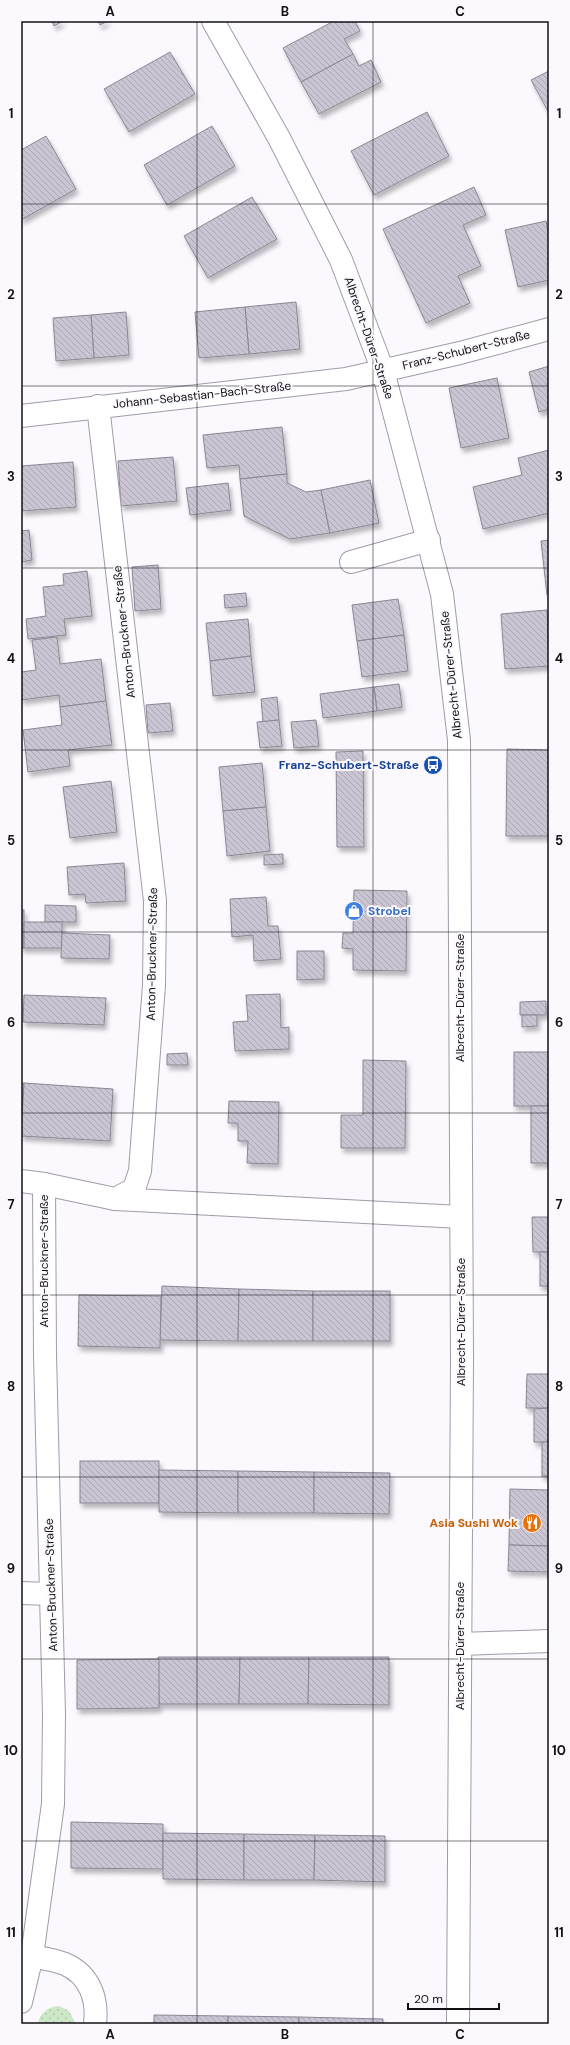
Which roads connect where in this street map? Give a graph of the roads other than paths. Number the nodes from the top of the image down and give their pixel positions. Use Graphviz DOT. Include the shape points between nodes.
graph roads {
  1 [pos="213,21"];
  2 [pos="549,329"];
  3 [pos="383,371"];
  4 [pos="98,406"];
  5 [pos="21,416"];
  6 [pos="429,540"];
  7 [pos="351,562"];
  8 [pos="21,1181"];
  9 [pos="44,1184"];
  10 [pos="115,1199"];
  11 [pos="461,1217"];
  12 [pos="21,1593"];
  13 [pos="51,1594"];
  14 [pos="549,1641"];
  15 [pos="460,1644"];
  16 [pos="32,1956"];
  17 [pos="21,2002"];
  18 [pos="95,2024"];
  19 [pos="458,2024"];
  1 -- 3 [label="street, Albrecht-Dürer-Straße" via="279,138 341,260"];
  2 -- 3 [label="street, Franz-Schubert-Straße"];
  3 -- 4 [label="street, Johann-Sebastian-Bach-Straße" via="318,384"];
  3 -- 6 [label="street, Albrecht-Dürer-Straße"];
  4 -- 5 [label="street, Johann-Sebastian-Bach-Straße"];
  4 -- 10 [label="street, Anton-Bruckner-Straße" via="155,901 154,985 140,1172 134,1189"];
  6 -- 7 [label="street"];
  6 -- 11 [label="street, Albrecht-Dürer-Straße" via="442,594 459,740"];
  8 -- 9 [label="street"];
  9 -- 10 [label="street, Anton-Bruckner-Straße"];
  9 -- 13 [label="street, Anton-Bruckner-Straße"];
  10 -- 11 [label="street"];
  11 -- 15 [label="street, Albrecht-Dürer-Straße"];
  12 -- 13 [label="street"];
  13 -- 16 [label="street, Anton-Bruckner-Straße" via="53,1804"];
  14 -- 15 [label="street"];
  15 -- 19 [label="street, Albrecht-Dürer-Straße"];
  16 -- 17 [label="street, Anton-Bruckner-Straße"];
  16 -- 18 [label="street" via="65,1964 82,1975 93,1991"];
}
